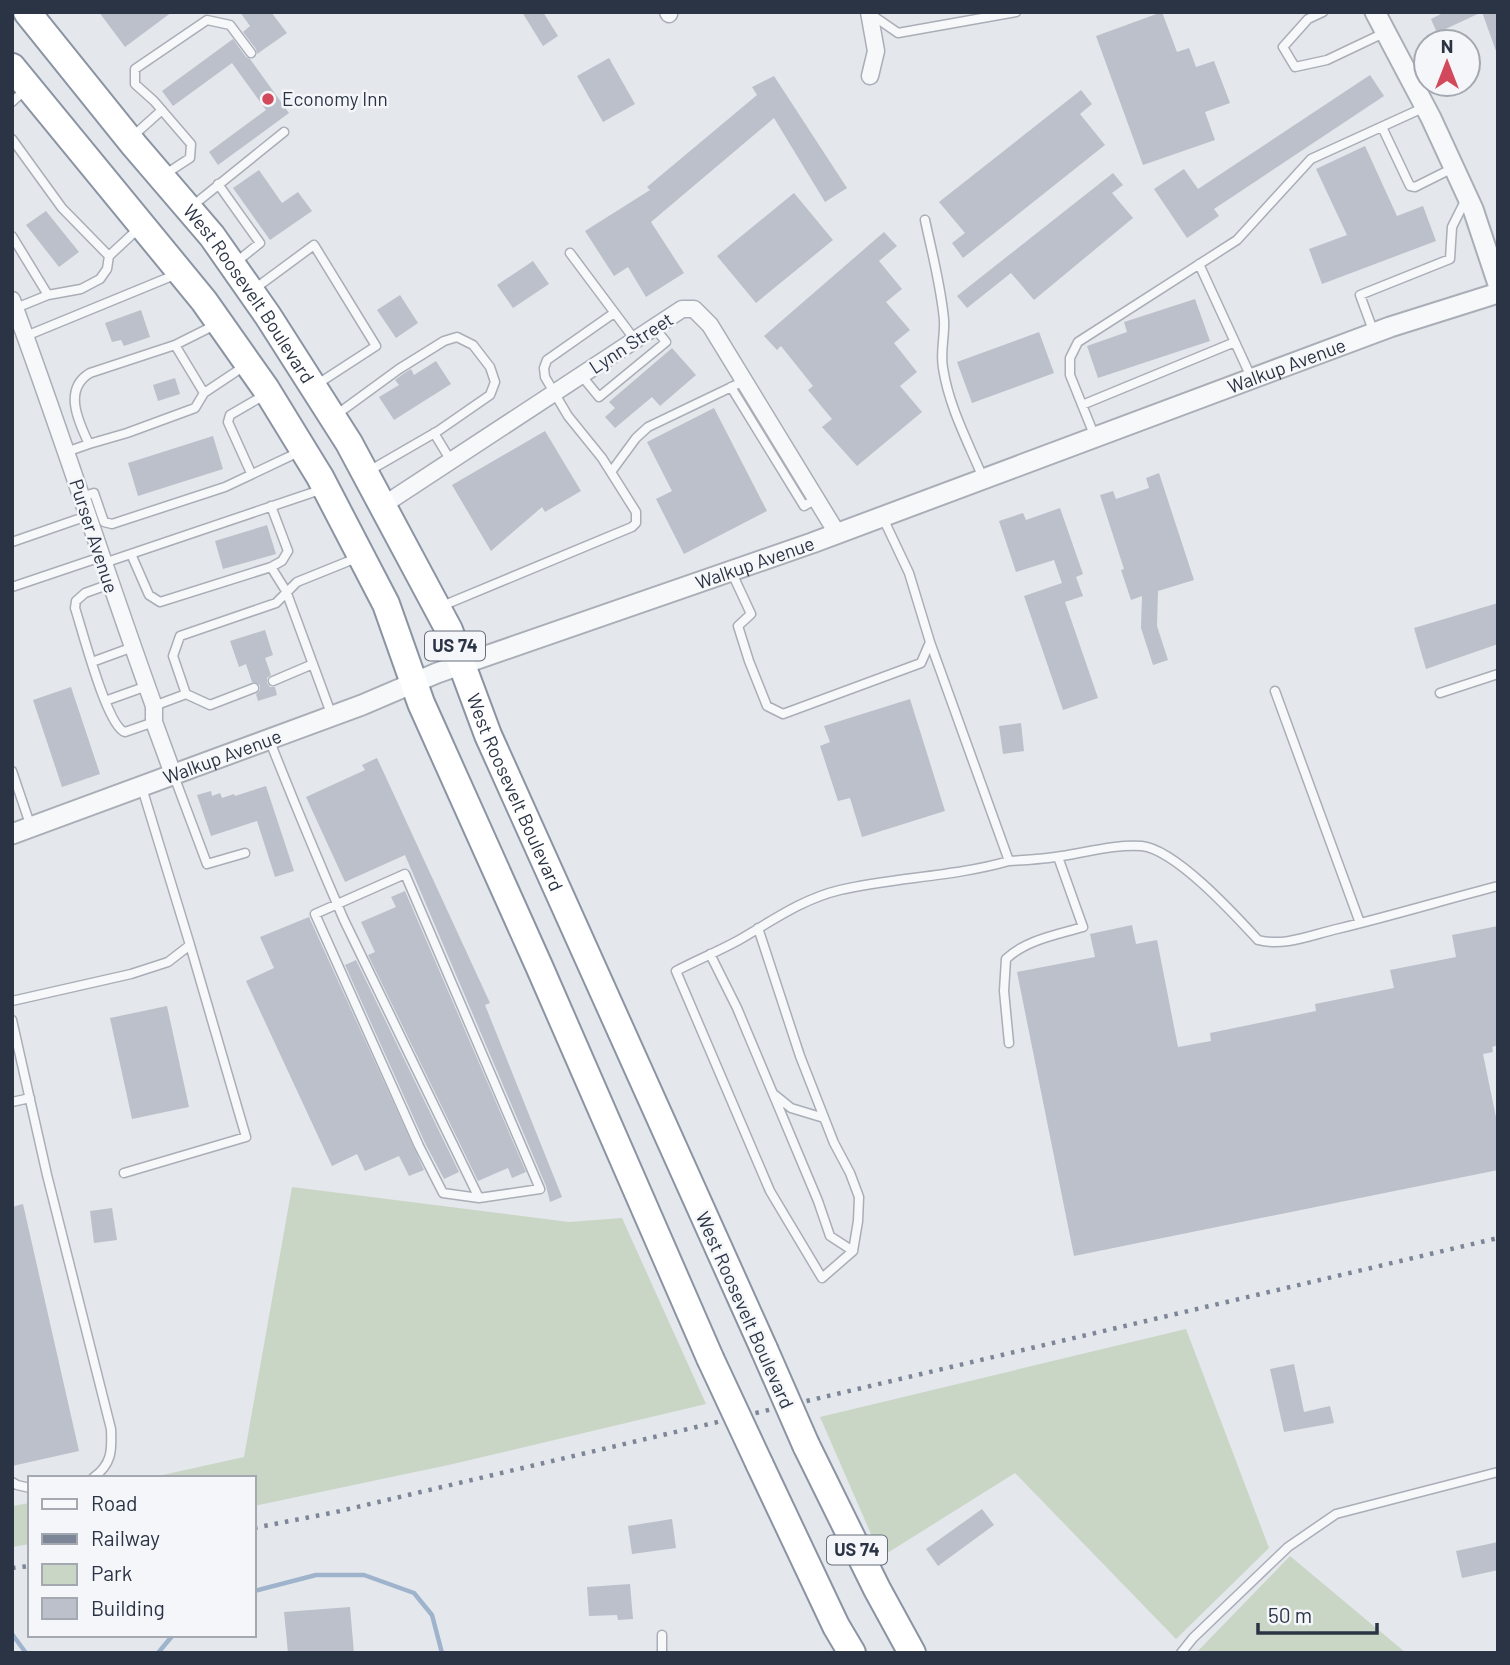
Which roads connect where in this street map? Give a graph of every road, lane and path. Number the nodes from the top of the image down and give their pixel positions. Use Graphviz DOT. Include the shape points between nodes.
graph roads {
  1 [pos="27,12"];
  2 [pos="1016,12"];
  3 [pos="1323,12"];
  4 [pos="1375,12"];
  5 [pos="869,13"];
  6 [pos="1386,32"];
  7 [pos="251,53"];
  8 [pos="870,76"];
  9 [pos="18,85"];
  10 [pos="1425,107"];
  11 [pos="162,110"];
  12 [pos="1382,127"];
  13 [pos="284,132"];
  14 [pos="12,139"];
  15 [pos="129,140"];
  16 [pos="1454,168"];
  17 [pos="161,177"];
  18 [pos="218,184"];
  19 [pos="1467,196"];
  20 [pos="188,209"];
  21 [pos="925,220"];
  22 [pos="141,226"];
  23 [pos="12,236"];
  24 [pos="570,253"];
  25 [pos="109,256"];
  26 [pos="1199,264"];
  27 [pos="232,265"];
  28 [pos="180,273"];
  29 [pos="1498,284"];
  30 [pos="251,291"];
  31 [pos="1498,293"];
  32 [pos="48,295"];
  33 [pos="14,304"];
  34 [pos="614,313"];
  35 [pos="219,323"];
  36 [pos="654,327"];
  37 [pos="1374,333"];
  38 [pos="26,336"];
  39 [pos="635,340"];
  40 [pos="1235,342"];
  41 [pos="176,345"];
  42 [pos="248,363"];
  43 [pos="581,375"];
  44 [pos="1252,380"];
  45 [pos="737,384"];
  46 [pos="313,387"];
  47 [pos="268,392"];
  48 [pos="556,392"];
  49 [pos="204,393"];
  50 [pos="1082,404"];
  51 [pos="332,417"];
  52 [pos="78,418"];
  53 [pos="57,424"];
  54 [pos="434,433"];
  55 [pos="1095,437"];
  56 [pos="89,444"];
  57 [pos="304,450"];
  58 [pos="66,452"];
  59 [pos="451,461"];
  60 [pos="611,472"];
  61 [pos="251,473"];
  62 [pos="365,474"];
  63 [pos="983,478"];
  64 [pos="326,488"];
  65 [pos="81,497"];
  66 [pos="271,506"];
  67 [pos="382,506"];
  68 [pos="88,516"];
  69 [pos="883,516"];
  70 [pos="837,533"];
  71 [pos="12,542"];
  72 [pos="131,554"];
  73 [pos="361,556"];
  74 [pos="102,560"];
  75 [pos="271,568"];
  76 [pos="731,571"];
  77 [pos="110,584"];
  78 [pos="12,587"];
  79 [pos="286,591"];
  80 [pos="437,608"];
  81 [pos="930,642"];
  82 [pos="133,647"];
  83 [pos="92,662"];
  84 [pos="313,664"];
  85 [pos="462,665"];
  86 [pos="1498,674"];
  87 [pos="273,681"];
  88 [pos="414,683"];
  89 [pos="147,686"];
  90 [pos="254,688"];
  91 [pos="1275,691"];
  92 [pos="1440,693"];
  93 [pos="186,694"];
  94 [pos="105,701"];
  95 [pos="154,714"];
  96 [pos="332,716"];
  97 [pos="269,739"];
  98 [pos="12,771"];
  99 [pos="173,774"];
  100 [pos="141,785"];
  101 [pos="31,827"];
  102 [pos="12,834"];
  103 [pos="245,853"];
  104 [pos="1058,857"];
  105 [pos="1009,861"];
  106 [pos="1498,886"];
  107 [pos="337,904"];
  108 [pos="1360,923"];
  109 [pos="758,928"];
  110 [pos="190,945"];
  111 [pos="710,954"];
  112 [pos="12,1001"];
  113 [pos="12,1020"];
  114 [pos="1009,1044"];
  115 [pos="17,1063"];
  116 [pos="772,1093"];
  117 [pos="30,1098"];
  118 [pos="12,1102"];
  119 [pos="824,1118"];
  120 [pos="124,1173"];
  121 [pos="479,1198"];
  122 [pos="853,1251"];
  123 [pos="1498,1472"];
  124 [pos="96,1476"];
  125 [pos="662,1635"];
  126 [pos="662,1653"];
  127 [pos="852,1653"];
  128 [pos="912,1653"];
  129 [pos="1181,1653"];
  1 -- 15 [label="highway, West Roosevelt Boulevard / US 74"];
  2 -- 5 [label="lane" via="898,33"];
  3 -- 6 [label="lane" via="1308,19 1283,47 1296,67 1326,60"];
  4 -- 6 [label="street"];
  5 -- 8 [label="street" via="876,51"];
  6 -- 10 [label="street"];
  7 -- 11 [label="lane" via="230,25 207,20 135,69 135,84"];
  9 -- 22 [label="highway, West Roosevelt Boulevard / US 74"];
  10 -- 12 [label="lane"];
  10 -- 16 [label="street"];
  11 -- 15 [label="lane"];
  11 -- 17 [label="lane" via="191,144 190,158"];
  12 -- 16 [label="lane" via="1410,186"];
  12 -- 26 [label="lane" via="1311,159 1237,240"];
  13 -- 18 [label="lane"];
  14 -- 25 [label="lane" via="62,208"];
  15 -- 17 [label="highway, West Roosevelt Boulevard / US 74"];
  16 -- 19 [label="street"];
  17 -- 20 [label="highway, West Roosevelt Boulevard / US 74"];
  18 -- 20 [label="lane"];
  18 -- 27 [label="lane" via="260,243"];
  19 -- 29 [label="street"];
  19 -- 37 [label="lane" via="1452,227 1451,259 1360,295"];
  20 -- 27 [label="highway, West Roosevelt Boulevard / US 74"];
  21 -- 63 [label="lane" via="941,298 942,366 949,397"];
  22 -- 25 [label="lane"];
  22 -- 28 [label="highway, West Roosevelt Boulevard / US 74"];
  23 -- 32 [label="lane"];
  24 -- 34 [label="lane"];
  25 -- 32 [label="lane" via="100,279 81,289"];
  26 -- 40 [label="lane"];
  26 -- 50 [label="lane" via="1078,342 1070,358 1070,375"];
  27 -- 30 [label="highway, West Roosevelt Boulevard / US 74"];
  28 -- 35 [label="highway, West Roosevelt Boulevard / US 74"];
  28 -- 38 [label="lane"];
  30 -- 46 [label="highway, West Roosevelt Boulevard / US 74"];
  30 -- 46 [label="lane" via="314,245 376,346"];
  31 -- 37 [label="street, Walkup Avenue"];
  32 -- 33 [label="lane"];
  33 -- 38 [label="street, Purser Avenue"];
  34 -- 39 [label="lane"];
  34 -- 48 [label="lane" via="547,360 545,376"];
  35 -- 41 [label="lane"];
  35 -- 42 [label="highway, West Roosevelt Boulevard / US 74"];
  36 -- 39 [label="street, Lynn Street"];
  36 -- 43 [label="lane" via="666,342 598,397"];
  36 -- 45 [label="street, Lynn Street" via="682,309 694,309 710,325"];
  37 -- 44 [label="street, Walkup Avenue"];
  38 -- 53 [label="street, Purser Avenue"];
  39 -- 43 [label="street, Lynn Street"];
  40 -- 44 [label="lane"];
  40 -- 50 [label="lane"];
  41 -- 49 [label="lane"];
  41 -- 52 [label="lane" via="80,379 75,390"];
  42 -- 47 [label="highway, West Roosevelt Boulevard / US 74"];
  42 -- 49 [label="lane"];
  43 -- 48 [label="street, Lynn Street"];
  44 -- 55 [label="street, Walkup Avenue"];
  45 -- 60 [label="lane" via="648,427"];
  45 -- 70 [label="street, Lynn Street"];
  46 -- 51 [label="highway, West Roosevelt Boulevard / US 74"];
  47 -- 57 [label="highway, West Roosevelt Boulevard / US 74"];
  47 -- 61 [label="lane" via="230,415 228,422"];
  48 -- 59 [label="street, Lynn Street"];
  48 -- 60 [label="lane" via="568,416"];
  49 -- 56 [label="lane" via="195,408"];
  50 -- 55 [label="lane"];
  51 -- 54 [label="lane" via="399,369 457,337 473,345 491,367 495,382 490,395"];
  51 -- 62 [label="highway, West Roosevelt Boulevard / US 74"];
  52 -- 53 [label="lane"];
  52 -- 56 [label="lane"];
  53 -- 58 [label="street, Purser Avenue"];
  54 -- 59 [label="lane"];
  54 -- 62 [label="lane"];
  55 -- 63 [label="street, Walkup Avenue"];
  56 -- 58 [label="lane"];
  57 -- 61 [label="lane"];
  57 -- 64 [label="highway, West Roosevelt Boulevard / US 74"];
  58 -- 65 [label="street, Purser Avenue"];
  59 -- 67 [label="street, Lynn Street"];
  60 -- 80 [label="lane" via="636,512 632,527"];
  61 -- 65 [label="lane" via="225,487 113,524 104,522 94,493"];
  62 -- 67 [label="highway, West Roosevelt Boulevard / US 74"];
  63 -- 69 [label="street, Walkup Avenue"];
  64 -- 66 [label="lane"];
  64 -- 73 [label="highway, West Roosevelt Boulevard / US 74"];
  65 -- 68 [label="street, Purser Avenue"];
  66 -- 72 [label="lane"];
  66 -- 75 [label="lane" via="288,551"];
  67 -- 80 [label="highway, West Roosevelt Boulevard / US 74"];
  68 -- 71 [label="lane"];
  68 -- 74 [label="street, Purser Avenue"];
  69 -- 70 [label="street, Walkup Avenue"];
  69 -- 81 [label="lane" via="909,573"];
  70 -- 76 [label="street, Walkup Avenue"];
  72 -- 74 [label="lane"];
  72 -- 75 [label="lane" via="149,595 160,601"];
  73 -- 79 [label="lane" via="297,582"];
  73 -- 88 [label="highway, West Roosevelt Boulevard / US 74" via="386,604"];
  74 -- 77 [label="street, Purser Avenue"];
  74 -- 78 [label="lane"];
  75 -- 79 [label="lane"];
  76 -- 81 [label="lane" via="751,614 738,626 749,661 767,706 783,713 921,663"];
  76 -- 85 [label="street, Walkup Avenue"];
  77 -- 82 [label="street, Purser Avenue"];
  77 -- 83 [label="lane" via="76,601"];
  79 -- 84 [label="lane"];
  79 -- 93 [label="lane" via="276,603 180,636 173,656"];
  80 -- 85 [label="highway, West Roosevelt Boulevard / US 74"];
  81 -- 105 [label="lane"];
  82 -- 83 [label="lane"];
  82 -- 89 [label="street, Purser Avenue"];
  83 -- 94 [label="lane"];
  84 -- 87 [label="lane"];
  84 -- 96 [label="lane"];
  85 -- 88 [label="street, Walkup Avenue"];
  85 -- 128 [label="highway, West Roosevelt Boulevard / US 74, bridge" via="488,736 806,1446"];
  86 -- 92 [label="lane"];
  88 -- 96 [label="street, Walkup Avenue"];
  88 -- 127 [label="highway, West Roosevelt Boulevard / US 74, bridge" via="710,1358"];
  89 -- 94 [label="lane"];
  89 -- 95 [label="street, Purser Avenue"];
  90 -- 93 [label="lane" via="210,705"];
  91 -- 108 [label="lane"];
  93 -- 95 [label="lane"];
  94 -- 95 [label="lane" via="121,731"];
  95 -- 99 [label="street, Purser Avenue"];
  96 -- 97 [label="street, Walkup Avenue"];
  97 -- 99 [label="street, Walkup Avenue"];
  97 -- 107 [label="lane"];
  98 -- 101 [label="lane"];
  99 -- 100 [label="street, Walkup Avenue"];
  99 -- 103 [label="lane" via="207,864"];
  100 -- 101 [label="street, Walkup Avenue"];
  100 -- 110 [label="lane"];
  101 -- 102 [label="street, Walkup Avenue"];
  104 -- 105 [label="lane"];
  104 -- 108 [label="lane" via="1131,846 1155,850 1195,876 1258,940 1282,942"];
  104 -- 114 [label="lane" via="1083,927 1033,942 1006,960"];
  105 -- 109 [label="lane" via="839,891 804,902"];
  106 -- 108 [label="lane"];
  107 -- 121 [label="lane"];
  107 -- 121 [label="lane" via="315,914 419,1146 443,1193"];
  107 -- 121 [label="lane" via="405,874 540,1189"];
  109 -- 111 [label="lane"];
  109 -- 119 [label="lane"];
  110 -- 112 [label="lane" via="168,962 131,974"];
  110 -- 120 [label="lane" via="246,1138"];
  111 -- 116 [label="lane"];
  111 -- 122 [label="lane" via="676,971 770,1191 822,1278"];
  113 -- 115 [label="lane"];
  115 -- 117 [label="lane"];
  116 -- 119 [label="lane" via="791,1108"];
  116 -- 122 [label="lane" via="830,1236"];
  117 -- 118 [label="lane"];
  117 -- 124 [label="lane" via="111,1429 109,1458"];
  119 -- 122 [label="lane" via="859,1197"];
  123 -- 129 [label="lane" via="1336,1514 1288,1547"];
  125 -- 126 [label="lane"];
}
